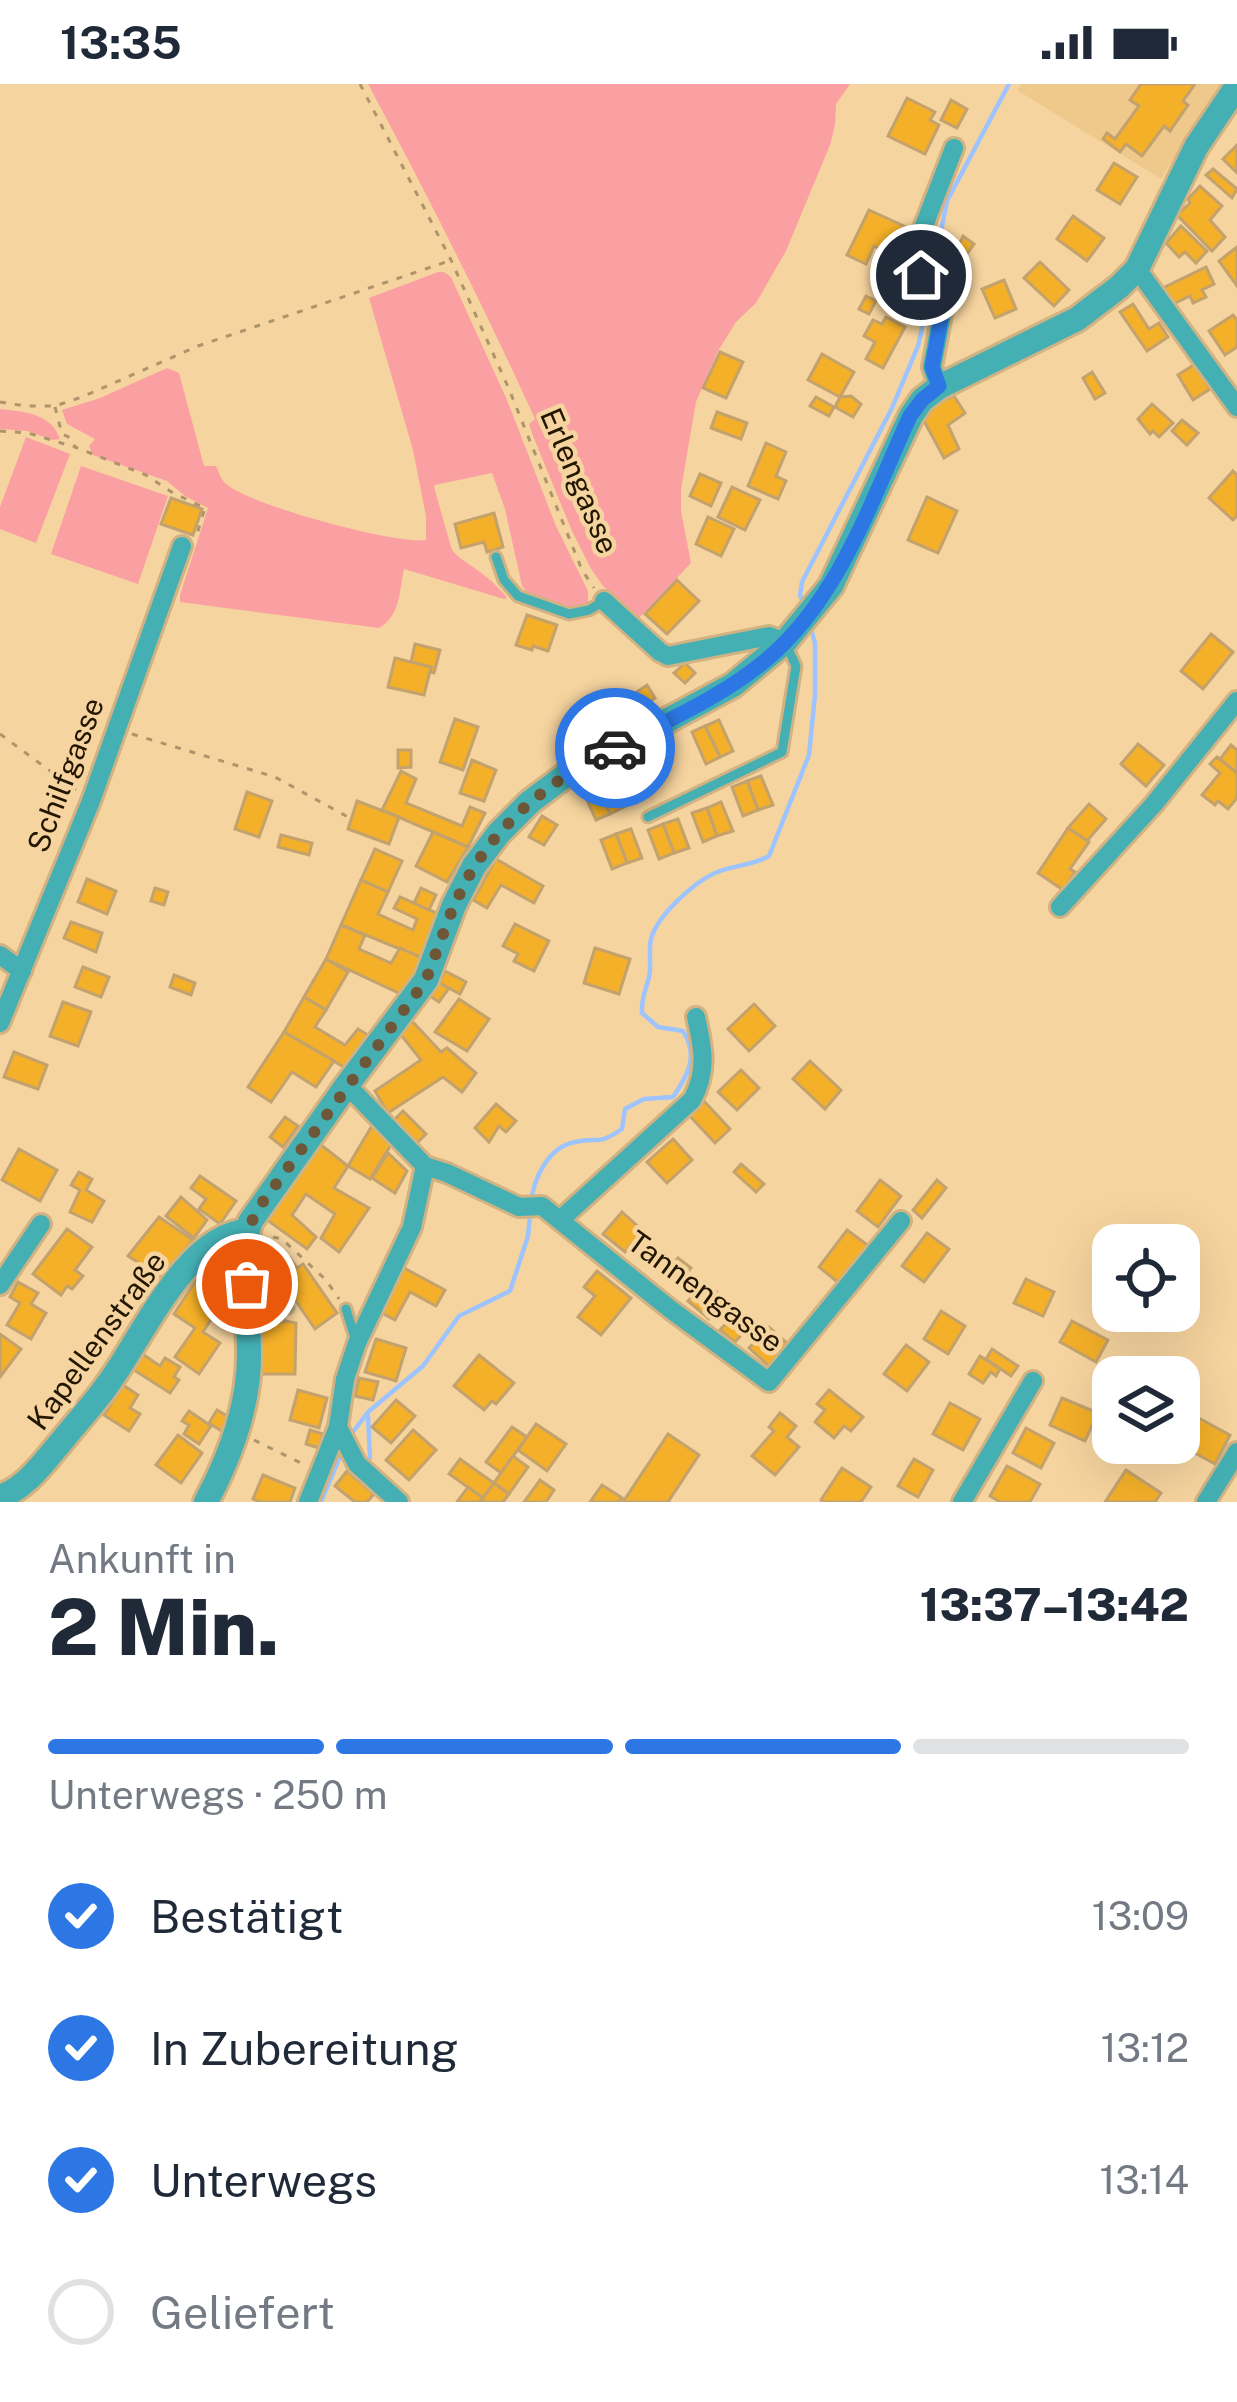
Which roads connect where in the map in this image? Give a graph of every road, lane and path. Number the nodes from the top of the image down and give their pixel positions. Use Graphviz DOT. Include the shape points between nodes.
graph roads {
  1 [pos="360,84"];
  2 [pos="1237,86"];
  3 [pos="954,148"];
  4 [pos="451,260"];
  5 [pos="1137,269"];
  6 [pos="939,386"];
  7 [pos="0,402"];
  8 [pos="55,406"];
  9 [pos="1237,407"];
  10 [pos="0,431"];
  11 [pos="75,447"];
  12 [pos="182,547"];
  13 [pos="496,557"];
  14 [pos="604,601"];
  15 [pos="793,634"];
  16 [pos="1237,701"];
  17 [pos="117,729"];
  18 [pos="0,734"];
  19 [pos="91,801"];
  20 [pos="348,817"];
  21 [pos="648,817"];
  22 [pos="1060,908"];
  23 [pos="0,955"];
  24 [pos="22,971"];
  25 [pos="696,1017"];
  26 [pos="0,1023"];
  27 [pos="347,1085"];
  28 [pos="425,1166"];
  29 [pos="561,1219"];
  30 [pos="901,1221"];
  31 [pos="40,1224"];
  32 [pos="248,1231"];
  33 [pos="0,1285"];
  34 [pos="288,1308"];
  35 [pos="346,1309"];
  36 [pos="357,1343"];
  37 [pos="1033,1381"];
  38 [pos="236,1432"];
  39 [pos="340,1432"];
  40 [pos="1237,1452"];
  41 [pos="319,1472"];
  42 [pos="0,1497"];
  43 [pos="206,1502"];
  44 [pos="308,1502"];
  45 [pos="399,1502"];
  46 [pos="962,1502"];
  47 [pos="1206,1502"];
  1 -- 4 [label="path, Erlengasse"];
  2 -- 5 [label="street" via="1196,147"];
  3 -- 6 [label="street" via="910,262 945,298 932,367"];
  4 -- 8 [label="path" via="197,346"];
  4 -- 14 [label="path, Erlengasse" via="582,570"];
  5 -- 6 [label="street" via="1077,319"];
  5 -- 9 [label="street"];
  6 -- 15 [label="street" via="910,416 825,595"];
  7 -- 8 [label="path"];
  8 -- 11 [label="path"];
  10 -- 11 [label="path"];
  11 -- 12 [label="path" via="205,508"];
  12 -- 17 [label="street, Schilfgasse"];
  13 -- 14 [label="lane" via="518,596 569,614"];
  14 -- 15 [label="street, Erlengasse" via="668,656"];
  15 -- 21 [label="lane" via="782,752"];
  15 -- 27 [label="street" via="733,685 566,775 520,811 474,866 426,980"];
  16 -- 22 [label="street"];
  17 -- 19 [label="street, Schilfgasse"];
  17 -- 20 [label="path" via="275,777"];
  18 -- 19 [label="path"];
  19 -- 24 [label="street, Schilfgasse"];
  23 -- 24 [label="street"];
  24 -- 26 [label="street, Schilfgasse"];
  25 -- 29 [label="street" via="705,1057 692,1100"];
  27 -- 28 [label="street"];
  27 -- 32 [label="street"];
  28 -- 29 [label="street, Tannengasse"];
  28 -- 36 [label="street" via="412,1227"];
  29 -- 30 [label="street, Tannengasse" via="770,1382"];
  31 -- 33 [label="street"];
  32 -- 34 [label="lane"];
  32 -- 35 [label="path" via="282,1239"];
  32 -- 38 [label="street" via="250,1358"];
  32 -- 42 [label="street, Kapellenstraße" via="218,1240 168,1288 94,1401 41,1466"];
  35 -- 36 [label="lane"];
  36 -- 39 [label="street"];
  37 -- 46 [label="street"];
  38 -- 41 [label="path"];
  38 -- 43 [label="street"];
  39 -- 41 [label="street"];
  39 -- 45 [label="street" via="357,1464"];
  40 -- 47 [label="street"];
  41 -- 44 [label="street"];
}
